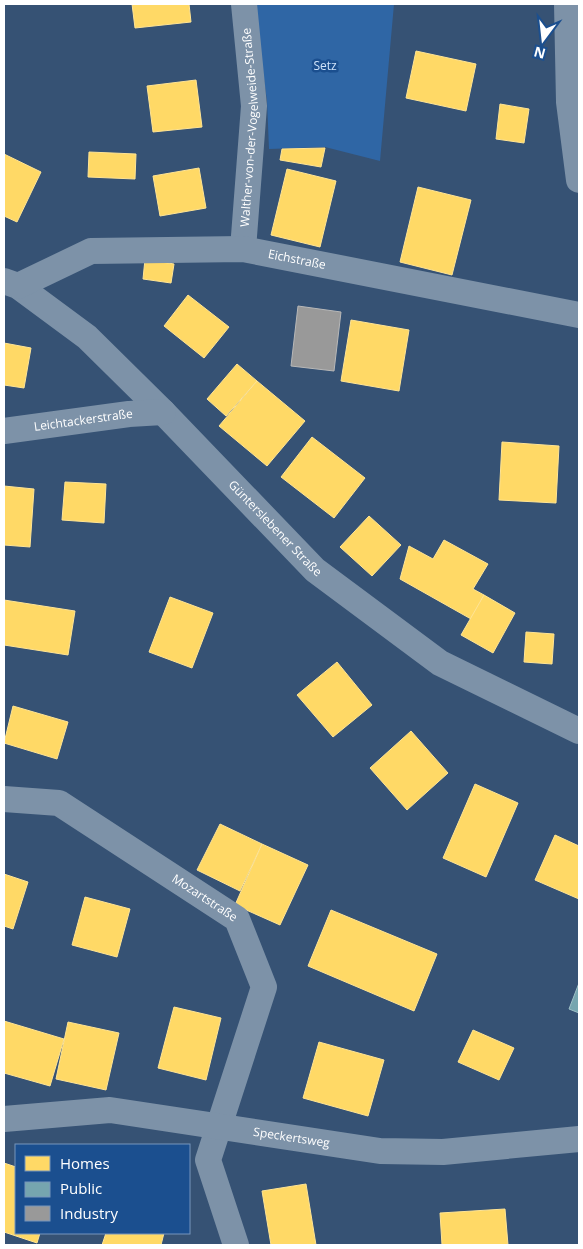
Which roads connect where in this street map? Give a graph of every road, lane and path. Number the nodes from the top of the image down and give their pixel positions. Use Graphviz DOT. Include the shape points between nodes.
graph roads {
  1 [pos="244,4"];
  2 [pos="567,4"];
  3 [pos="579,180"];
  4 [pos="244,249"];
  5 [pos="11,283"];
  6 [pos="579,316"];
  7 [pos="163,412"];
  8 [pos="4,431"];
  9 [pos="579,731"];
  10 [pos="4,799"];
  11 [pos="4,1119"];
  12 [pos="218,1128"];
  13 [pos="579,1138"];
  14 [pos="236,1245"];
  1 -- 4 [label="street, Walther-von-der-Vogelweide-Straße" via="254,106"];
  2 -- 3 [label="street" via="569,102"];
  4 -- 5 [label="street, Eichstraße" via="91,251"];
  4 -- 6 [label="street, Eichstraße"];
  5 -- 7 [label="street, Günterslebener Straße" via="87,337"];
  7 -- 8 [label="street, Leichtackerstraße"];
  7 -- 9 [label="street, Günterslebener Straße" via="315,570 440,663"];
  10 -- 12 [label="street, Mozartstraße" via="58,803 236,919 264,987"];
  11 -- 12 [label="street, Speckertsweg" via="110,1110"];
  12 -- 13 [label="street, Speckertsweg" via="380,1151 443,1152"];
  12 -- 14 [label="street, Mozartstraße" via="208,1160"];
}
